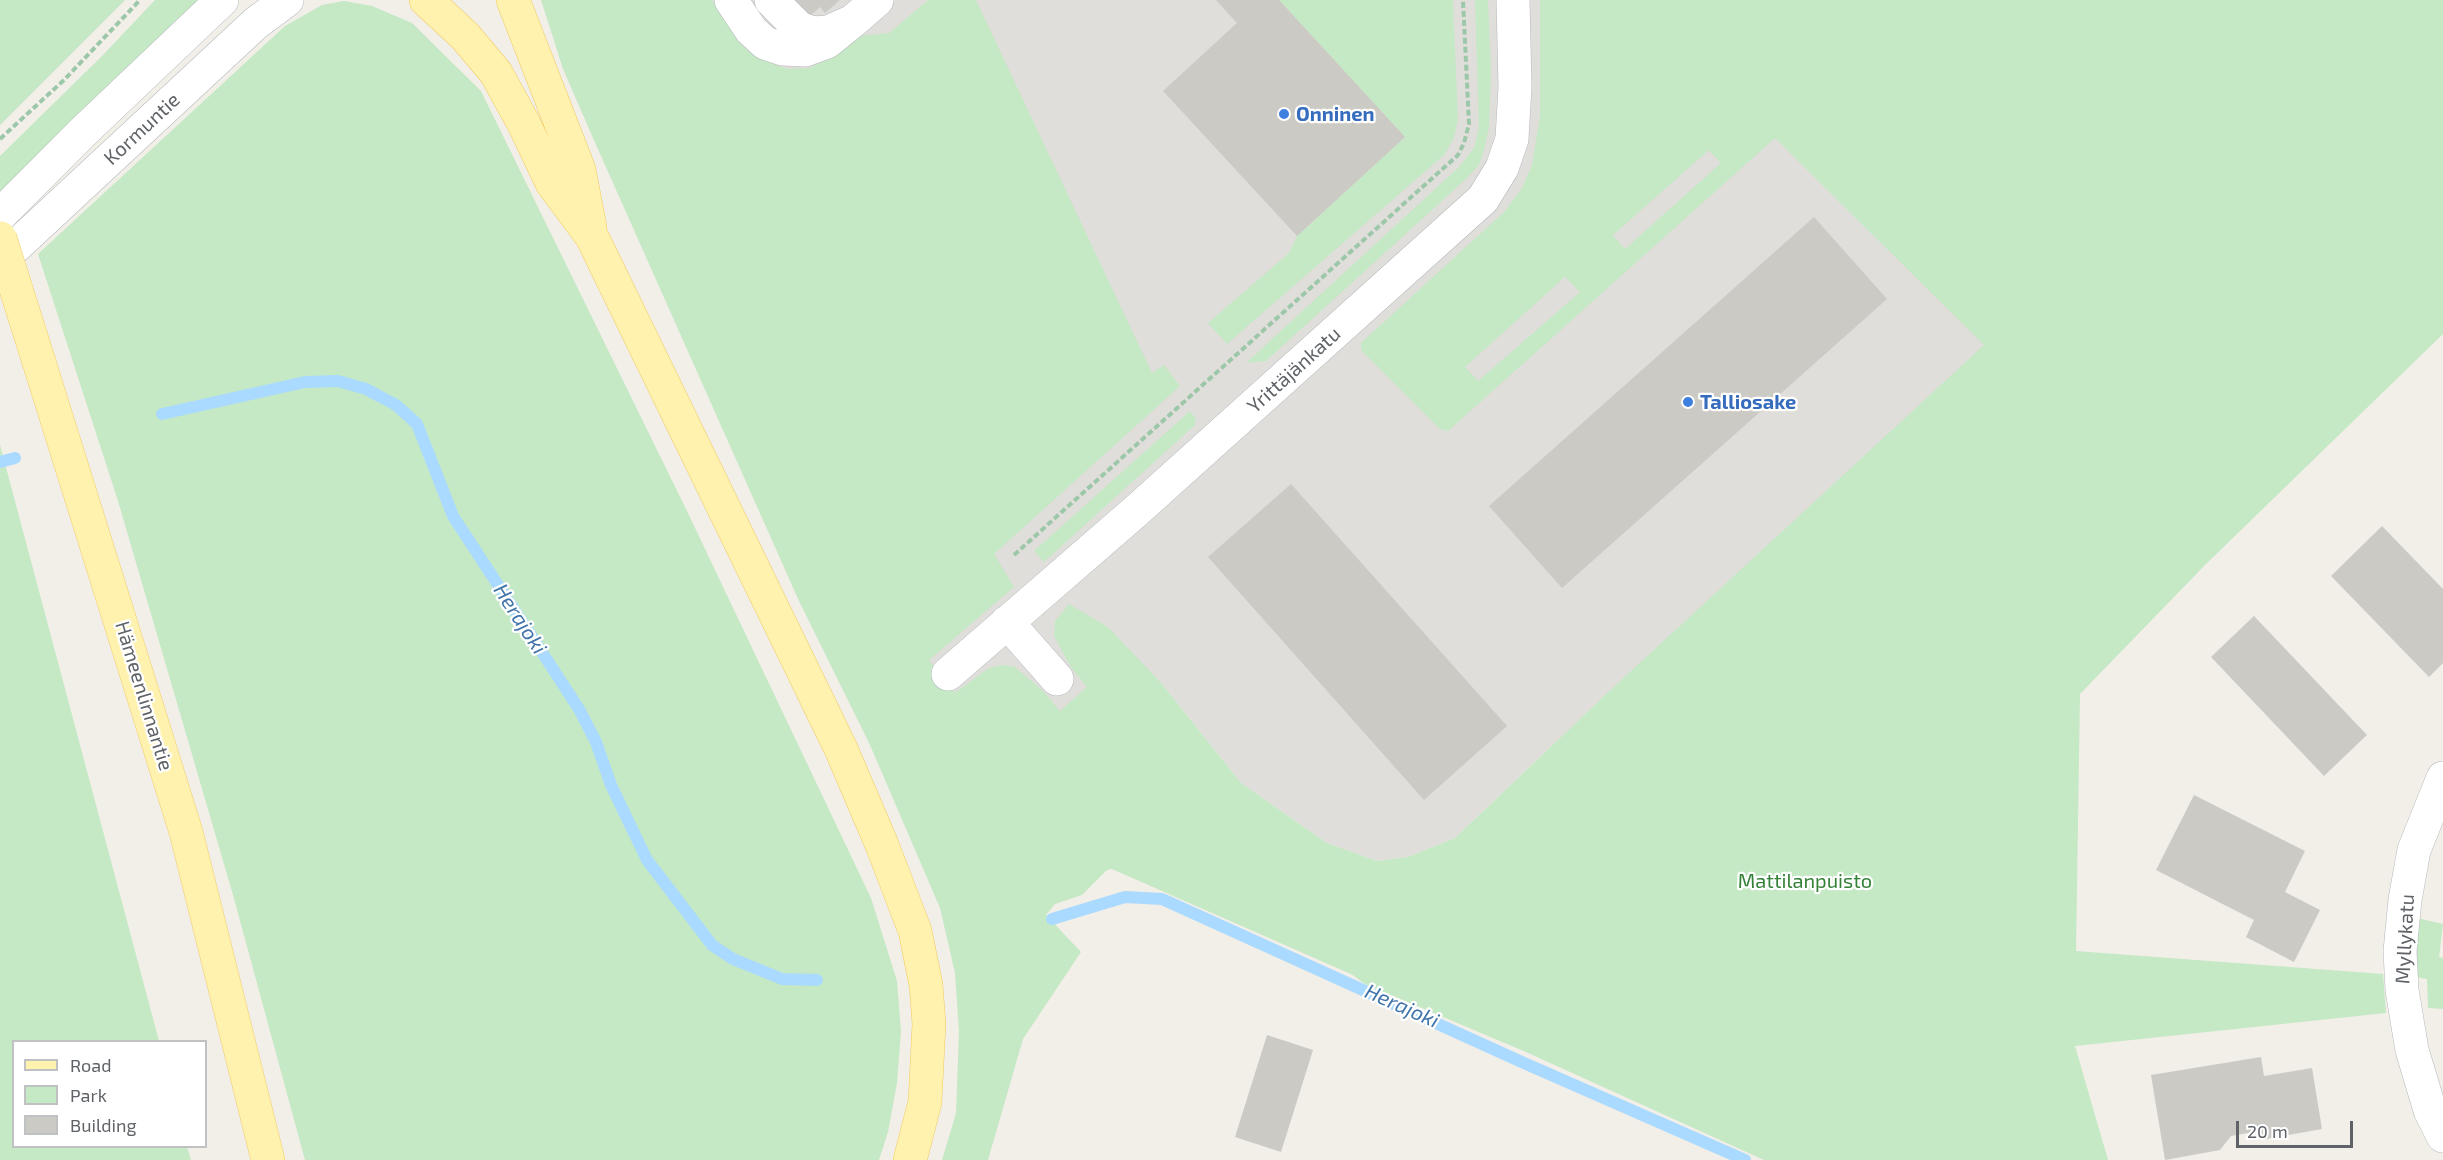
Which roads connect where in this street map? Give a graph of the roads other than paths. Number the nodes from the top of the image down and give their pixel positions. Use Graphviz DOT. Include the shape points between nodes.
graph roads {
  1 [pos="222,0"];
  2 [pos="287,0"];
  3 [pos="426,0"];
  4 [pos="513,0"];
  5 [pos="731,0"];
  6 [pos="771,0"];
  7 [pos="877,0"];
  8 [pos="1513,0"];
  9 [pos="852,21"];
  10 [pos="0,216"];
  11 [pos="592,237"];
  12 [pos="0,238"];
  13 [pos="0,261"];
  14 [pos="1007,622"];
  15 [pos="948,674"];
  16 [pos="1057,679"];
  17 [pos="2443,778"];
  18 [pos="2443,1136"];
  19 [pos="267,1160"];
  20 [pos="910,1160"];
  1 -- 10 [label="street, Kormuntie"];
  2 -- 13 [label="street, Kormuntie" via="256,23"];
  3 -- 11 [label="main road" via="465,36 496,74 552,183"];
  4 -- 11 [label="main road" via="579,170"];
  5 -- 9 [label="street" via="750,30 765,43 783,49 806,50 827,42"];
  6 -- 9 [label="street" via="799,28 813,33 828,32"];
  7 -- 9 [label="street"];
  8 -- 14 [label="street, Yrittäjänkatu" via="1512,139 1502,168 1483,199 1136,512"];
  11 -- 20 [label="main road" via="841,749 902,894 917,942 929,1023 925,1102"];
  12 -- 19 [label="main road, Hämeenlinnantie, bridge" via="186,832"];
  14 -- 15 [label="street, Yrittäjänkatu"];
  14 -- 16 [label="street"];
  17 -- 18 [label="street, Myllykatu" via="2414,850 2400,951 2412,1050 2430,1110"];
}
